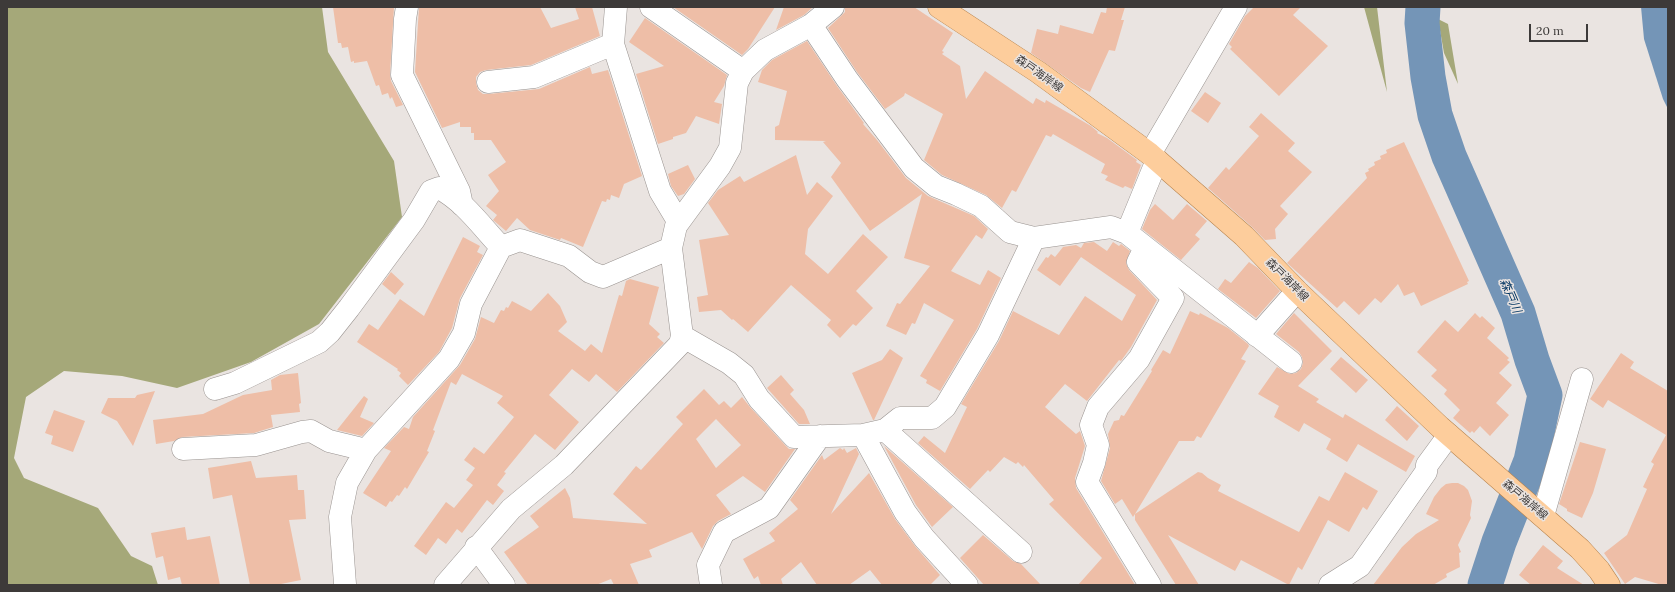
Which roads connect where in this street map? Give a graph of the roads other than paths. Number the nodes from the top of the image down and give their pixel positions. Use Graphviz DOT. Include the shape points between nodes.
graph roads {
  1 [pos="407,7"];
  2 [pos="616,7"];
  3 [pos="651,7"];
  4 [pos="834,7"];
  5 [pos="939,7"];
  6 [pos="1236,7"];
  7 [pos="811,25"];
  8 [pos="612,44"];
  9 [pos="743,71"];
  10 [pos="488,82"];
  11 [pos="1154,157"];
  12 [pos="463,206"];
  13 [pos="678,221"];
  14 [pos="1127,233"];
  15 [pos="1034,238"];
  16 [pos="501,247"];
  17 [pos="671,248"];
  18 [pos="1145,248"];
  19 [pos="1297,291"];
  20 [pos="682,336"];
  21 [pos="1257,336"];
  22 [pos="1291,362"];
  23 [pos="1582,379"];
  24 [pos="215,389"];
  25 [pos="884,430"];
  26 [pos="863,435"];
  27 [pos="820,436"];
  28 [pos="1461,446"];
  29 [pos="183,449"];
  30 [pos="366,450"];
  31 [pos="1544,516"];
  32 [pos="476,547"];
  33 [pos="1021,552"];
  34 [pos="345,584"];
  35 [pos="445,585"];
  36 [pos="504,585"];
  37 [pos="711,585"];
  38 [pos="967,585"];
  39 [pos="1150,585"];
  40 [pos="1330,585"];
  41 [pos="1609,585"];
  1 -- 12 [label="street" via="402,75 459,191"];
  2 -- 8 [label="street"];
  3 -- 9 [label="street"];
  4 -- 7 [label="street"];
  5 -- 11 [label="main road, 森戸海岸線" via="1038,72"];
  6 -- 11 [label="street"];
  7 -- 9 [label="street" via="765,50"];
  7 -- 15 [label="street" via="914,168 936,186 981,206 1010,232"];
  8 -- 10 [label="street" via="534,77"];
  8 -- 13 [label="street" via="660,191"];
  9 -- 13 [label="street" via="737,83 730,148 720,166"];
  11 -- 14 [label="street"];
  11 -- 19 [label="main road, 森戸海岸線" via="1244,236"];
  12 -- 16 [label="street"];
  12 -- 24 [label="street" via="439,188 431,191 414,220 330,332 319,342 235,383"];
  13 -- 17 [label="street"];
  14 -- 15 [label="street" via="1111,226"];
  14 -- 18 [label="street"];
  15 -- 25 [label="street" via="988,335 946,407 932,418 900,418"];
  16 -- 17 [label="street" via="520,240 570,256 590,272 603,277"];
  16 -- 30 [label="street" via="471,304 464,333 449,359"];
  17 -- 20 [label="street"];
  18 -- 21 [label="street"];
  18 -- 39 [label="street" via="1138,262 1173,298 1139,359 1098,407 1091,425 1098,445 1087,482"];
  19 -- 21 [label="street"];
  19 -- 28 [label="main road, 森戸海岸線"];
  20 -- 27 [label="street" via="729,363 744,375 759,399 794,436"];
  20 -- 32 [label="street" via="680,344 564,465 511,509"];
  21 -- 22 [label="street"];
  23 -- 31 [label="street"];
  25 -- 26 [label="street"];
  25 -- 33 [label="street"];
  26 -- 27 [label="street"];
  26 -- 38 [label="street" via="905,512 924,538"];
  27 -- 37 [label="street" via="769,508 724,532 708,565"];
  28 -- 31 [label="main road, 森戸海岸線"];
  28 -- 40 [label="street" via="1444,465 1426,472 1360,566"];
  29 -- 30 [label="street" via="256,445 311,431 329,442"];
  30 -- 34 [label="street" via="347,483 340,517"];
  31 -- 41 [label="main road, 森戸海岸線" via="1580,549"];
  32 -- 35 [label="street"];
  32 -- 36 [label="street"];
}
